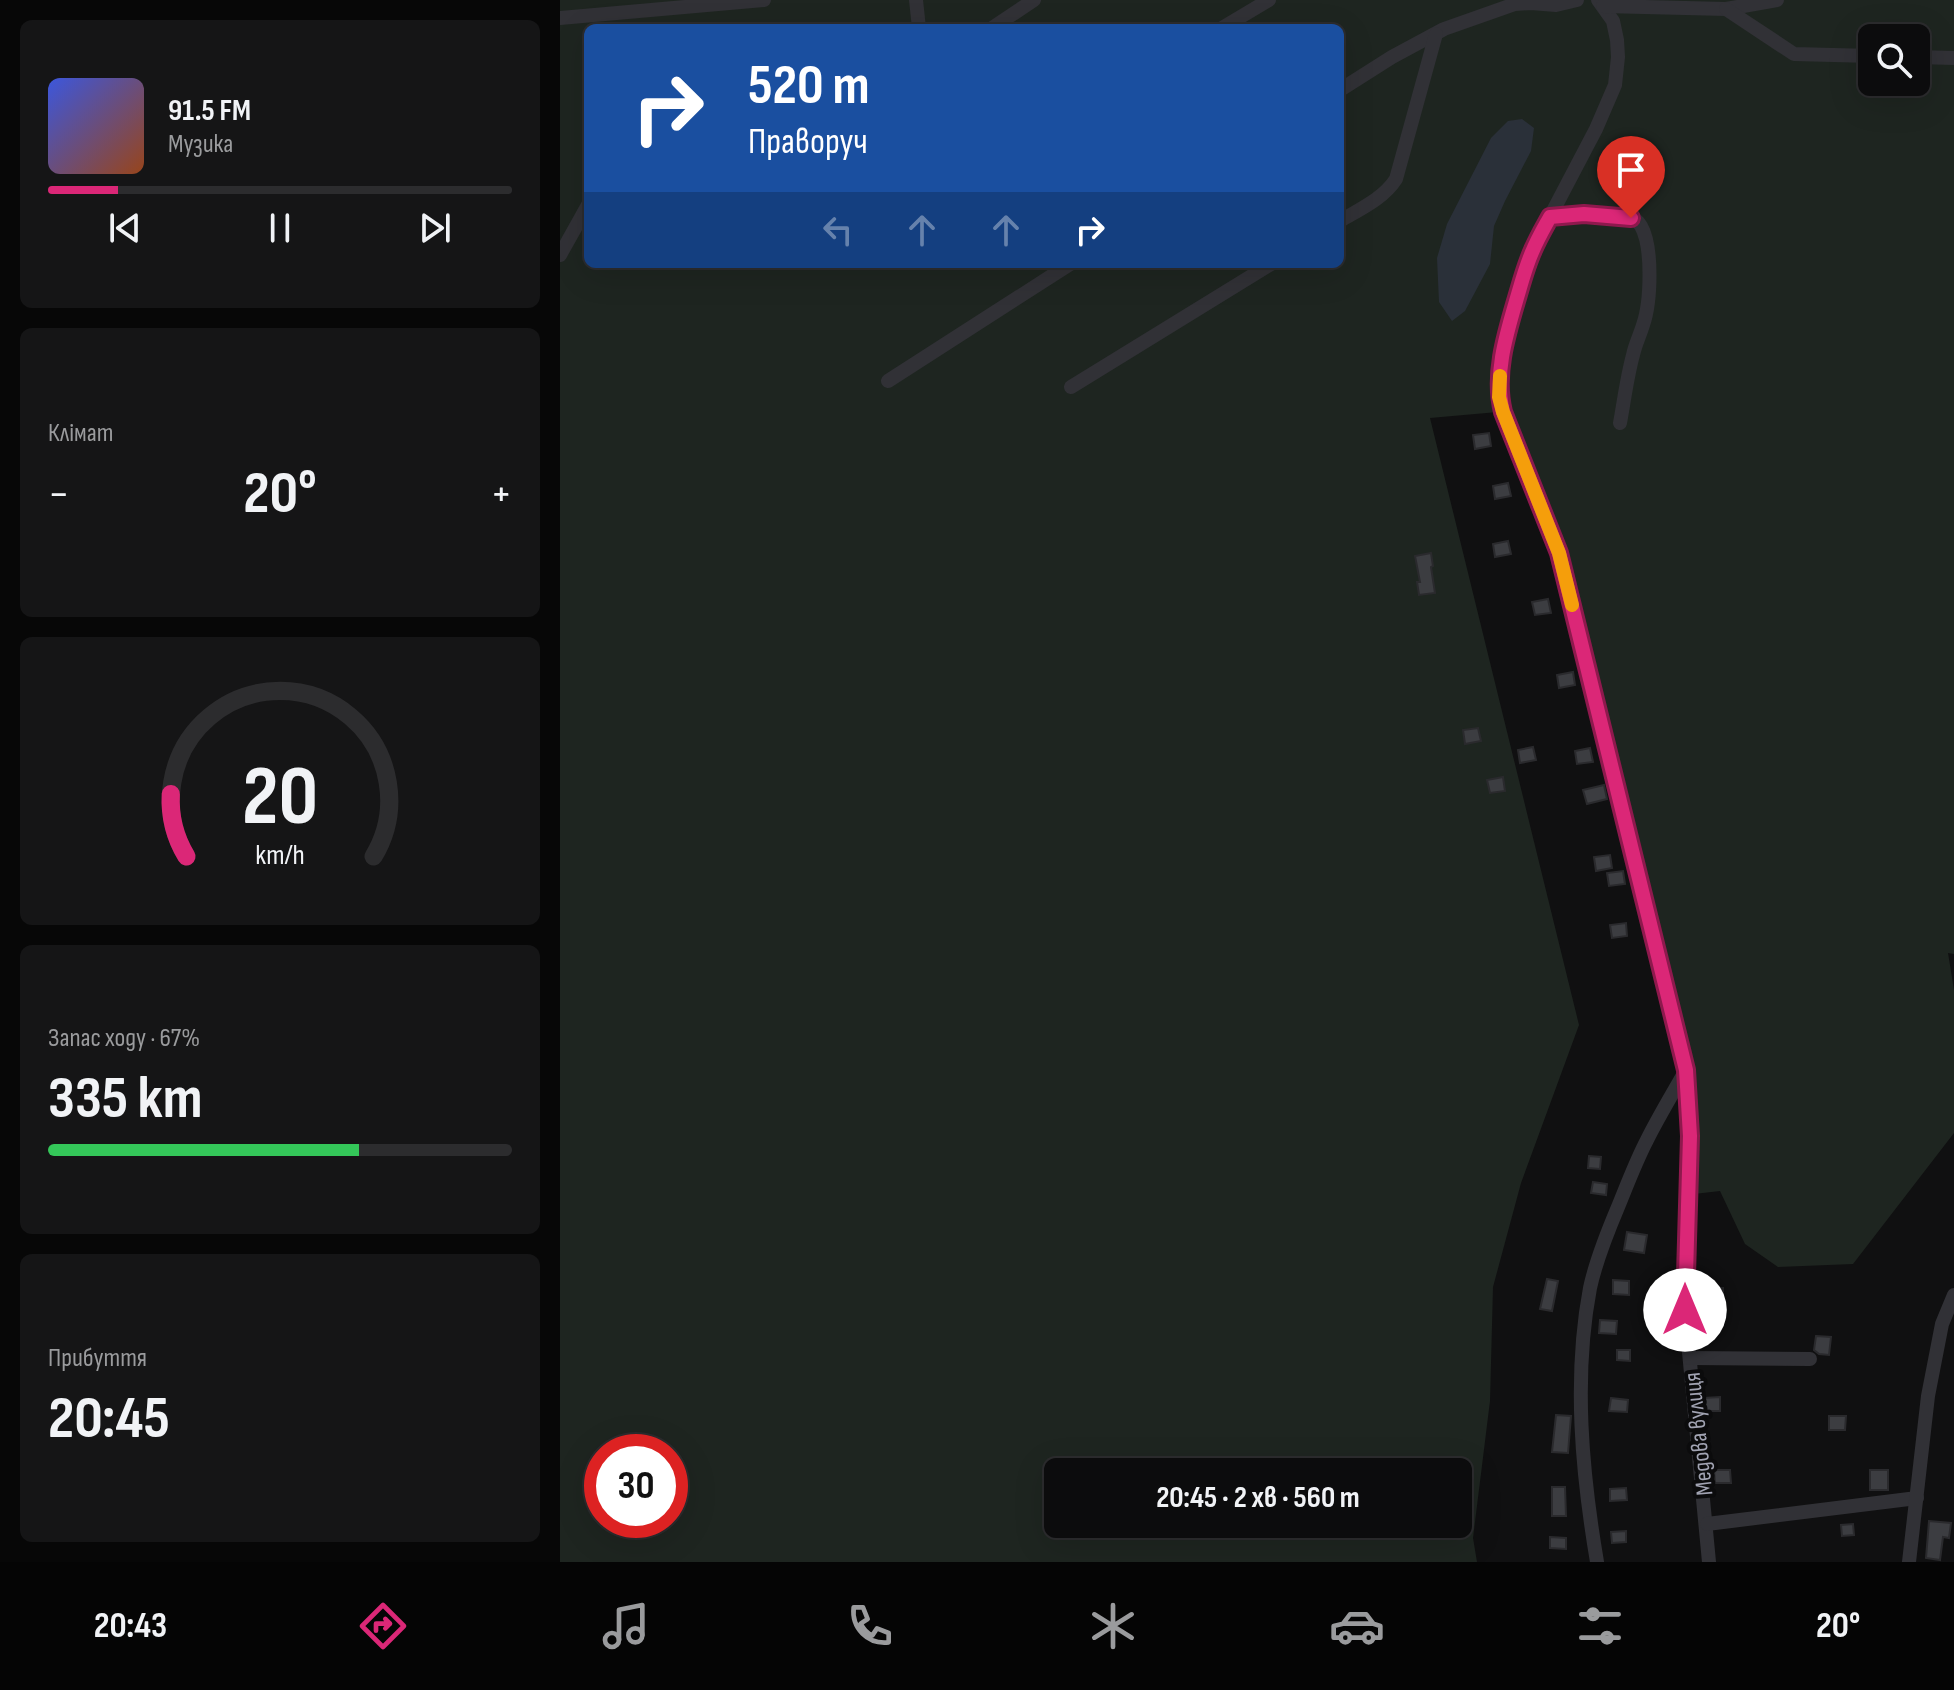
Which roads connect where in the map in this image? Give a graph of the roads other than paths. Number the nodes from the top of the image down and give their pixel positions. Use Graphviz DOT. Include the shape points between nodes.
graph roads {
  1 [pos="764,0"];
  2 [pos="916,0"];
  3 [pos="1034,0"];
  4 [pos="1269,0"];
  5 [pos="1577,0"];
  6 [pos="1777,0"];
  7 [pos="1600,3"];
  8 [pos="1726,9"];
  9 [pos="560,18"];
  10 [pos="919,24"];
  11 [pos="998,24"];
  12 [pos="1229,24"];
  13 [pos="1436,34"];
  14 [pos="1858,56"];
  15 [pos="1930,57"];
  16 [pos="1954,58"];
  17 [pos="1344,87"];
  18 [pos="584,212"];
  19 [pos="1550,217"];
  20 [pos="1344,219"];
  21 [pos="560,255"];
  22 [pos="1064,268"];
  23 [pos="1264,268"];
  24 [pos="888,381"];
  25 [pos="1071,387"];
  26 [pos="1620,423"];
  27 [pos="1686,1070"];
  28 [pos="1954,1295"];
  29 [pos="1690,1358"];
  30 [pos="1810,1359"];
  31 [pos="1917,1498"];
  32 [pos="1707,1524"];
  33 [pos="1597,1562"];
  34 [pos="1709,1562"];
  35 [pos="1909,1562"];
  1 -- 9 [label="street"];
  2 -- 10 [label="street"];
  3 -- 11 [label="street"];
  4 -- 12 [label="street"];
  5 -- 13 [label="street" via="1515,4"];
  6 -- 8 [label="street"];
  7 -- 8 [label="street"];
  7 -- 19 [label="street, Медова вулиця" via="1613,21 1617,40 1615,85"];
  8 -- 14 [label="street" via="1794,54"];
  13 -- 17 [label="street"];
  13 -- 20 [label="street" via="1396,179 1377,199"];
  15 -- 16 [label="street"];
  18 -- 21 [label="street"];
  19 -- 26 [label="street" via="1631,218 1641,226 1650,285"];
  19 -- 27 [label="street, Медова вулиця" via="1532,251 1513,312 1499,397 1559,553"];
  22 -- 24 [label="street"];
  23 -- 25 [label="street"];
  27 -- 29 [label="street, Медова вулиця" via="1690,1136 1685,1310"];
  27 -- 33 [label="street" via="1647,1140 1605,1238 1591,1286 1581,1376"];
  28 -- 31 [label="street" via="1935,1354"];
  29 -- 30 [label="street"];
  29 -- 32 [label="street, Медова вулиця"];
  31 -- 32 [label="street, Медова вулиця"];
  31 -- 35 [label="street"];
  32 -- 34 [label="street, Медова вулиця"];
}
